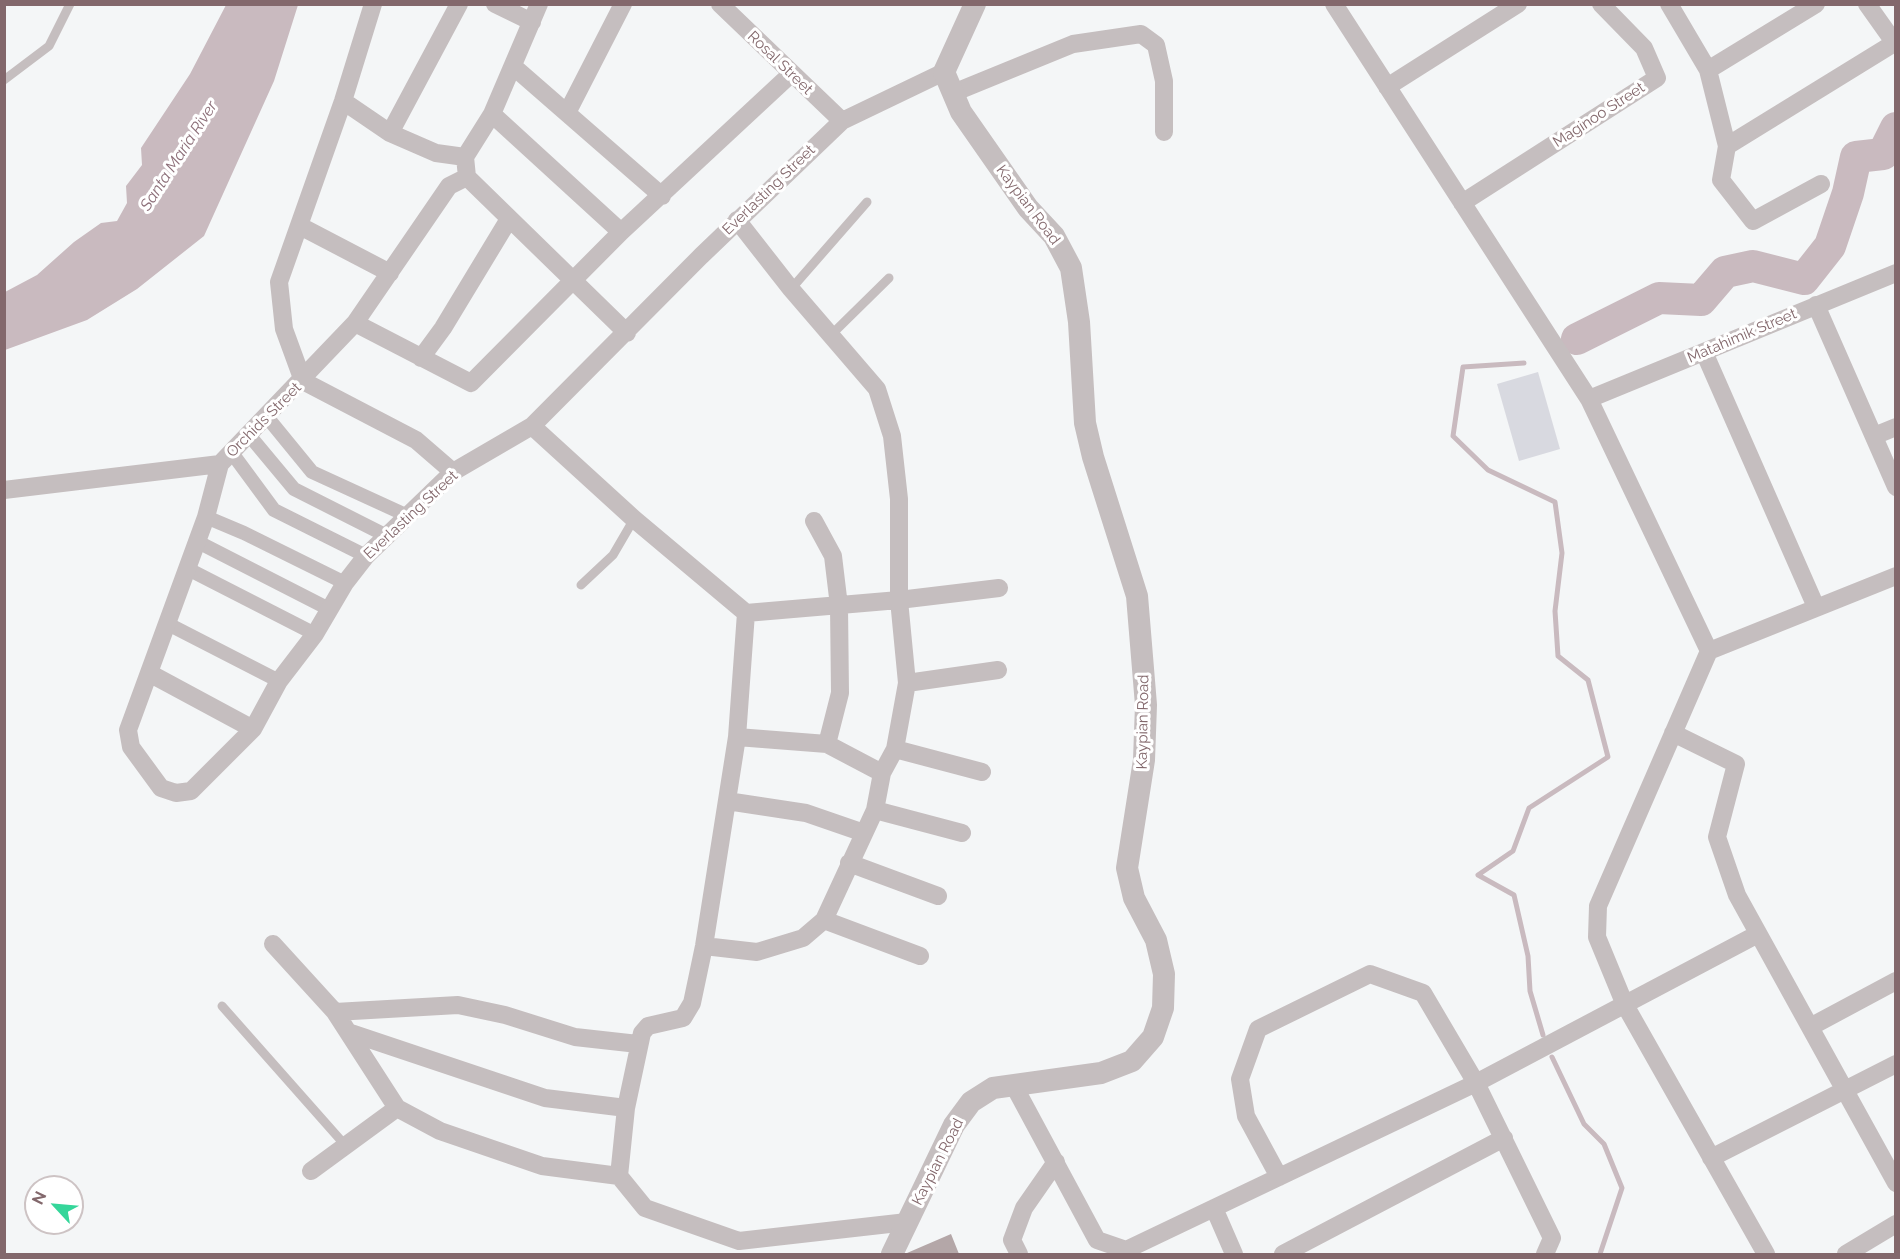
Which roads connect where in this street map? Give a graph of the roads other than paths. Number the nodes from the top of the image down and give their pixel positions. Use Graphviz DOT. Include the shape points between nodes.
graph roads {
  1 [pos="70,4"];
  2 [pos="373,4"];
  3 [pos="459,4"];
  4 [pos="495,4"];
  5 [pos="623,4"];
  6 [pos="720,4"];
  7 [pos="975,4"];
  8 [pos="1334,4"];
  9 [pos="1518,4"];
  10 [pos="1816,4"];
  11 [pos="1867,4"];
  12 [pos="1669,5"];
  13 [pos="1603,6"];
  14 [pos="536,13"];
  15 [pos="1895,42"];
  16 [pos="514,67"];
  17 [pos="1708,70"];
  18 [pos="944,72"];
  19 [pos="791,74"];
  20 [pos="4,80"];
  21 [pos="1387,87"];
  22 [pos="953,93"];
  23 [pos="343,101"];
  24 [pos="567,113"];
  25 [pos="492,114"];
  26 [pos="842,121"];
  27 [pos="1164,132"];
  28 [pos="390,133"];
  29 [pos="1727,146"];
  30 [pos="465,157"];
  31 [pos="467,177"];
  32 [pos="1821,184"];
  33 [pos="662,196"];
  34 [pos="867,202"];
  35 [pos="1462,203"];
  36 [pos="509,219"];
  37 [pos="737,220"];
  38 [pos="300,226"];
  39 [pos="621,232"];
  40 [pos="390,273"];
  41 [pos="1896,273"];
  42 [pos="889,278"];
  43 [pos="574,280"];
  44 [pos="791,289"];
  45 [pos="1816,305"];
  46 [pos="355,323"];
  47 [pos="627,333"];
  48 [pos="831,335"];
  49 [pos="1704,352"];
  50 [pos="422,358"];
  51 [pos="303,381"];
  52 [pos="1589,399"];
  53 [pos="267,417"];
  54 [pos="532,426"];
  55 [pos="1896,427"];
  56 [pos="249,435"];
  57 [pos="1874,436"];
  58 [pos="226,458"];
  59 [pos="453,472"];
  60 [pos="1896,487"];
  61 [pos="4,490"];
  62 [pos="408,516"];
  63 [pos="206,517"];
  64 [pos="634,519"];
  65 [pos="814,521"];
  66 [pos="387,536"];
  67 [pos="196,540"];
  68 [pos="366,556"];
  69 [pos="186,568"];
  70 [pos="1896,576"];
  71 [pos="345,583"];
  72 [pos="581,585"];
  73 [pos="999,588"];
  74 [pos="899,600"];
  75 [pos="839,606"];
  76 [pos="1816,608"];
  77 [pos="329,609"];
  78 [pos="747,612"];
  79 [pos="166,623"];
  80 [pos="315,634"];
  81 [pos="1709,651"];
  82 [pos="998,670"];
  83 [pos="149,673"];
  84 [pos="279,681"];
  85 [pos="907,682"];
  86 [pos="253,729"];
  87 [pos="1673,733"];
  88 [pos="737,737"];
  89 [pos="827,744"];
  90 [pos="895,749"];
  91 [pos="882,772"];
  92 [pos="981,772"];
  93 [pos="176,793"];
  94 [pos="727,801"];
  95 [pos="875,810"];
  96 [pos="864,833"];
  97 [pos="962,833"];
  98 [pos="849,863"];
  99 [pos="938,896"];
  100 [pos="824,920"];
  101 [pos="1758,934"];
  102 [pos="273,944"];
  103 [pos="704,946"];
  104 [pos="920,956"];
  105 [pos="1896,981"];
  106 [pos="1625,1005"];
  107 [pos="222,1006"];
  108 [pos="335,1012"];
  109 [pos="1810,1027"];
  110 [pos="348,1032"];
  111 [pos="638,1044"];
  112 [pos="1896,1064"];
  113 [pos="1476,1083"];
  114 [pos="1013,1084"];
  115 [pos="1844,1089"];
  116 [pos="397,1108"];
  117 [pos="626,1108"];
  118 [pos="1504,1138"];
  119 [pos="345,1145"];
  120 [pos="1711,1158"];
  121 [pos="1056,1162"];
  122 [pos="311,1171"];
  123 [pos="619,1176"];
  124 [pos="1279,1177"];
  125 [pos="1896,1183"];
  126 [pos="1214,1208"];
  127 [pos="907,1222"];
  128 [pos="1896,1224"];
  129 [pos="892,1254"];
  130 [pos="1019,1254"];
  131 [pos="1234,1254"];
  132 [pos="1283,1254"];
  133 [pos="1545,1254"];
  134 [pos="1766,1254"];
  135 [pos="1846,1254"];
  1 -- 20 [label="lane" via="49,46"];
  2 -- 23 [label="street"];
  3 -- 28 [label="street"];
  4 -- 14 [label="street"];
  5 -- 24 [label="street"];
  6 -- 19 [label="street, Rosal Street"];
  7 -- 18 [label="street"];
  8 -- 21 [label="street"];
  9 -- 21 [label="street"];
  10 -- 17 [label="street"];
  11 -- 15 [label="street"];
  12 -- 17 [label="street"];
  13 -- 35 [label="street, Maginoo Street" via="1644,48 1657,78"];
  14 -- 16 [label="street"];
  15 -- 29 [label="street"];
  16 -- 24 [label="street"];
  16 -- 25 [label="street"];
  17 -- 29 [label="street"];
  18 -- 22 [label="street, Kaypian Road"];
  18 -- 26 [label="street, Everlasting Street"];
  19 -- 26 [label="street, Rosal Street"];
  19 -- 33 [label="street"];
  21 -- 35 [label="street"];
  22 -- 27 [label="street" via="1073,44 1141,34 1156,45 1162,72"];
  22 -- 114 [label="street, Kaypian Road" via="961,112 1028,208 1054,237 1071,268 1080,322 1084,423 1137,596 1144,652 1144,760 1127,868 1134,898 1156,940 1164,974 1163,1008 1153,1038 1132,1061 1101,1073"];
  23 -- 28 [label="street"];
  23 -- 38 [label="street"];
  24 -- 33 [label="street"];
  25 -- 30 [label="street"];
  25 -- 39 [label="street"];
  26 -- 37 [label="street, Everlasting Street"];
  28 -- 30 [label="street" via="436,153"];
  29 -- 32 [label="street" via="1721,180 1753,221"];
  30 -- 31 [label="street"];
  31 -- 36 [label="street"];
  31 -- 40 [label="street, Orchids Street" via="449,186"];
  33 -- 39 [label="street"];
  34 -- 44 [label="lane"];
  35 -- 52 [label="street"];
  36 -- 43 [label="street"];
  36 -- 50 [label="street"];
  37 -- 44 [label="street"];
  37 -- 47 [label="street, Everlasting Street"];
  38 -- 40 [label="street"];
  38 -- 51 [label="street" via="279,282 284,329"];
  39 -- 43 [label="street"];
  40 -- 46 [label="street, Orchids Street"];
  41 -- 45 [label="street, Matahimik Street"];
  42 -- 48 [label="lane"];
  43 -- 47 [label="street"];
  43 -- 50 [label="street" via="471,383"];
  44 -- 48 [label="street"];
  45 -- 49 [label="street, Matahimik Street"];
  45 -- 57 [label="street"];
  46 -- 50 [label="street"];
  46 -- 51 [label="street, Orchids Street"];
  47 -- 54 [label="street, Everlasting Street"];
  48 -- 74 [label="street" via="877,389 892,436 898,499"];
  49 -- 52 [label="street, Matahimik Street"];
  49 -- 76 [label="street"];
  51 -- 53 [label="street, Orchids Street"];
  51 -- 59 [label="street" via="416,440"];
  52 -- 81 [label="street"];
  53 -- 56 [label="street, Orchids Street"];
  53 -- 62 [label="street" via="312,472"];
  54 -- 59 [label="street, Everlasting Street"];
  54 -- 64 [label="street"];
  55 -- 57 [label="street"];
  56 -- 58 [label="street, Orchids Street"];
  56 -- 66 [label="street" via="294,489"];
  57 -- 60 [label="street"];
  58 -- 61 [label="street"];
  58 -- 63 [label="street, Orchids Street"];
  58 -- 68 [label="street" via="274,510"];
  59 -- 62 [label="street, Everlasting Street"];
  62 -- 66 [label="street, Everlasting Street"];
  63 -- 67 [label="street, Orchids Street"];
  63 -- 71 [label="street"];
  64 -- 72 [label="lane" via="613,555"];
  64 -- 78 [label="street"];
  65 -- 75 [label="street" via="833,556"];
  66 -- 68 [label="street, Everlasting Street"];
  67 -- 69 [label="street, Orchids Street"];
  67 -- 77 [label="street"];
  68 -- 71 [label="street, Everlasting Street"];
  69 -- 79 [label="street, Orchids Street"];
  69 -- 80 [label="street"];
  70 -- 76 [label="street"];
  71 -- 77 [label="street, Everlasting Street"];
  73 -- 74 [label="street"];
  74 -- 75 [label="street"];
  74 -- 85 [label="street"];
  75 -- 78 [label="street"];
  75 -- 89 [label="street" via="840,693"];
  76 -- 81 [label="street"];
  77 -- 80 [label="street, Everlasting Street"];
  78 -- 88 [label="street"];
  79 -- 83 [label="street, Orchids Street"];
  79 -- 84 [label="street"];
  80 -- 84 [label="street, Everlasting Street"];
  81 -- 87 [label="street"];
  82 -- 85 [label="street"];
  83 -- 86 [label="street"];
  83 -- 93 [label="street, Orchids Street" via="128,730 131,747 161,788"];
  84 -- 86 [label="street, Everlasting Street"];
  85 -- 90 [label="street"];
  86 -- 93 [label="street, Everlasting Street" via="191,791"];
  87 -- 101 [label="street" via="1736,764 1718,837 1737,895"];
  87 -- 106 [label="street" via="1598,906 1597,937"];
  88 -- 89 [label="street"];
  88 -- 94 [label="street"];
  89 -- 91 [label="street"];
  90 -- 91 [label="street"];
  90 -- 92 [label="street"];
  91 -- 95 [label="street"];
  94 -- 96 [label="street" via="806,813"];
  94 -- 103 [label="street"];
  95 -- 96 [label="street"];
  95 -- 97 [label="street"];
  96 -- 98 [label="street"];
  98 -- 99 [label="street"];
  98 -- 100 [label="street"];
  100 -- 103 [label="street" via="803,938 757,952"];
  100 -- 104 [label="street"];
  101 -- 106 [label="street"];
  101 -- 109 [label="street"];
  102 -- 108 [label="street"];
  103 -- 111 [label="street" via="689,1011 683,1018 648,1026"];
  105 -- 109 [label="street"];
  106 -- 113 [label="street"];
  106 -- 120 [label="street"];
  107 -- 119 [label="lane"];
  108 -- 110 [label="street"];
  108 -- 111 [label="street" via="458,1005 575,1037"];
  109 -- 115 [label="street"];
  110 -- 116 [label="street"];
  110 -- 117 [label="street" via="545,1098"];
  111 -- 117 [label="street"];
  112 -- 115 [label="street"];
  113 -- 118 [label="street"];
  113 -- 124 [label="street"];
  113 -- 124 [label="street" via="1423,993 1370,974 1317,999 1258,1029 1240,1079 1246,1116"];
  114 -- 121 [label="street"];
  114 -- 127 [label="street, Kaypian Road" via="993,1088 971,1102 954,1125"];
  115 -- 120 [label="street"];
  115 -- 125 [label="street"];
  116 -- 119 [label="street"];
  116 -- 123 [label="street" via="440,1131 542,1166"];
  117 -- 123 [label="street"];
  118 -- 132 [label="street"];
  118 -- 133 [label="street" via="1552,1238"];
  119 -- 122 [label="street"];
  120 -- 134 [label="street"];
  121 -- 126 [label="street" via="1097,1240 1126,1250"];
  121 -- 130 [label="street" via="1024,1208 1012,1239"];
  123 -- 127 [label="street" via="645,1208 739,1241"];
  124 -- 126 [label="street"];
  126 -- 131 [label="street"];
  127 -- 129 [label="street, Kaypian Road"];
  128 -- 135 [label="street"];
}
